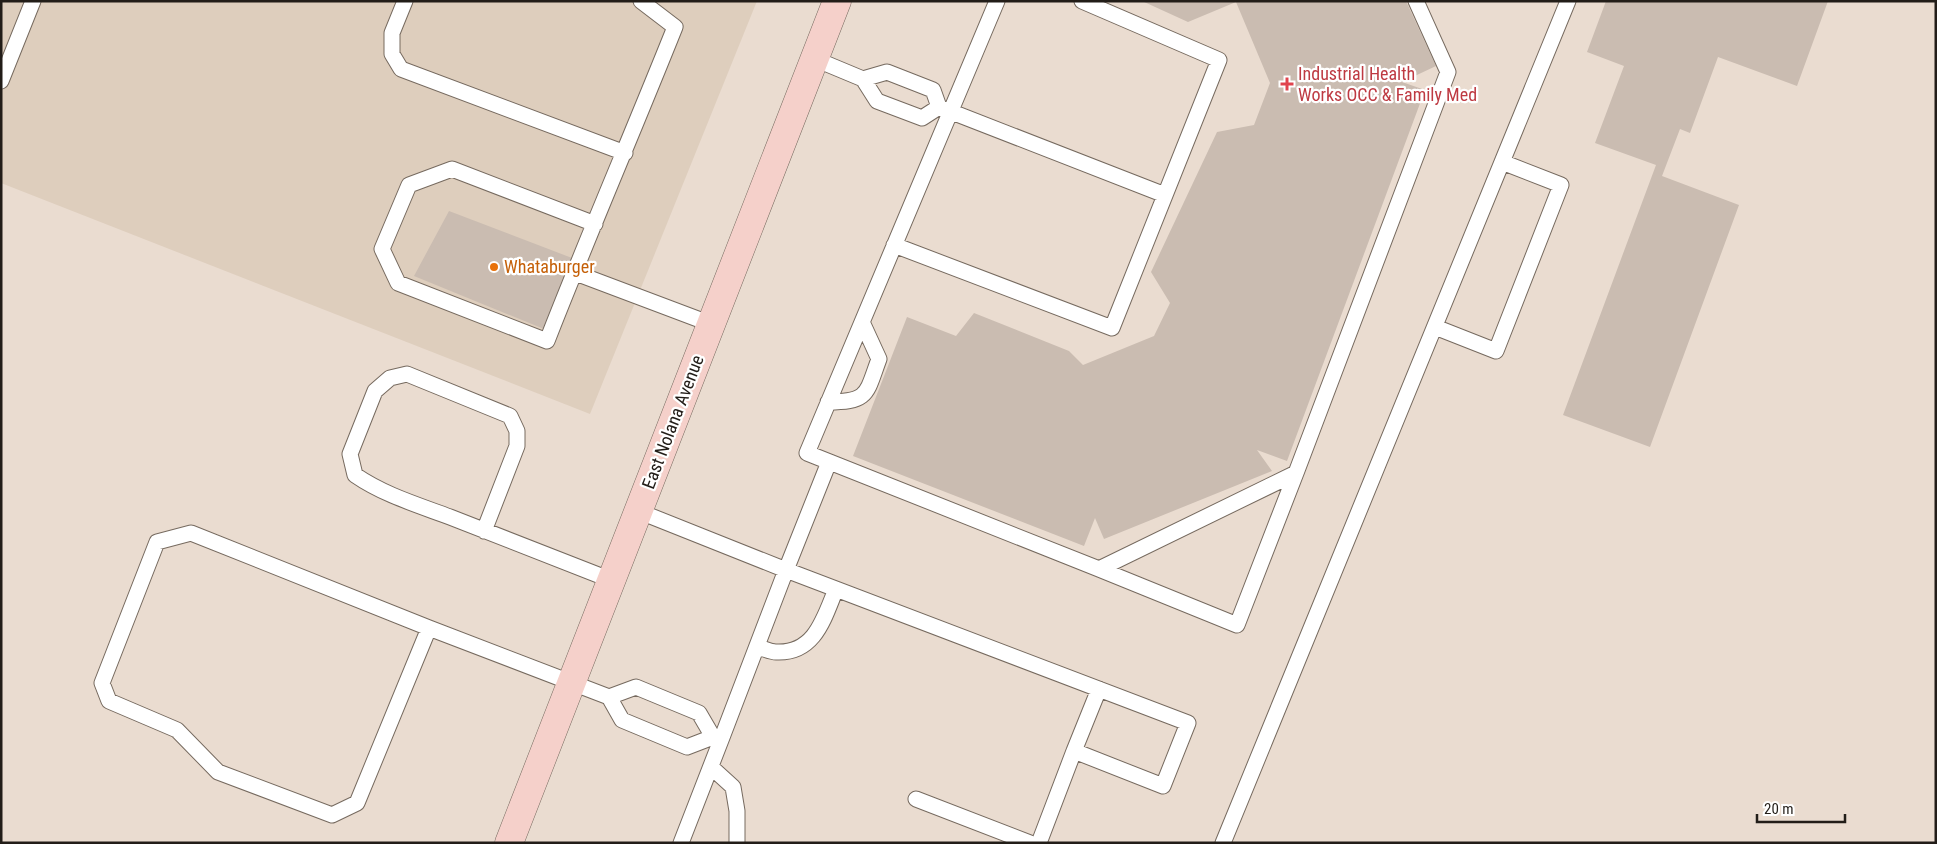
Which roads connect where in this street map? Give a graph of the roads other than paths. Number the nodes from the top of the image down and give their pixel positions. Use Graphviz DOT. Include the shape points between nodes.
graph roads {
  1 [pos="33,1"];
  2 [pos="405,1"];
  3 [pos="641,1"];
  4 [pos="837,1"];
  5 [pos="996,1"];
  6 [pos="1082,1"];
  7 [pos="1416,1"];
  8 [pos="1568,1"];
  9 [pos="815,58"];
  10 [pos="863,79"];
  11 [pos="1,81"];
  12 [pos="945,110"];
  13 [pos="625,153"];
  14 [pos="1502,162"];
  15 [pos="1165,195"];
  16 [pos="595,224"];
  17 [pos="894,245"];
  18 [pos="574,272"];
  19 [pos="862,322"];
  20 [pos="711,324"];
  21 [pos="1434,327"];
  22 [pos="828,402"];
  23 [pos="829,462"];
  24 [pos="1296,473"];
  25 [pos="638,512"];
  26 [pos="484,531"];
  27 [pos="1099,569"];
  28 [pos="786,570"];
  29 [pos="611,580"];
  30 [pos="836,589"];
  31 [pos="429,628"];
  32 [pos="757,647"];
  33 [pos="571,683"];
  34 [pos="1099,689"];
  35 [pos="609,698"];
  36 [pos="717,739"];
  37 [pos="1074,751"];
  38 [pos="711,767"];
  39 [pos="916,799"];
  40 [pos="508,843"];
  41 [pos="681,843"];
  42 [pos="737,843"];
  43 [pos="1030,843"];
  44 [pos="1039,843"];
  45 [pos="1223,843"];
  1 -- 11 [label="lane"];
  2 -- 13 [label="lane" via="392,33 392,54 401,69"];
  3 -- 13 [label="lane" via="675,27"];
  4 -- 9 [label="main road, East Nolana Avenue"];
  5 -- 12 [label="lane"];
  6 -- 15 [label="lane" via="1219,60"];
  7 -- 24 [label="lane" via="1448,72"];
  8 -- 14 [label="lane"];
  9 -- 10 [label="lane"];
  9 -- 20 [label="main road, East Nolana Avenue"];
  10 -- 12 [label="lane" via="888,72 933,90"];
  10 -- 12 [label="lane" via="877,101 922,118"];
  12 -- 15 [label="lane"];
  12 -- 17 [label="lane"];
  13 -- 16 [label="lane"];
  14 -- 21 [label="lane"];
  14 -- 21 [label="lane" via="1561,185 1496,351"];
  15 -- 17 [label="lane" via="1112,328"];
  16 -- 18 [label="lane"];
  16 -- 18 [label="lane" via="452,169 409,185 382,249 398,283 547,341"];
  17 -- 19 [label="lane"];
  18 -- 20 [label="lane"];
  19 -- 22 [label="lane"];
  19 -- 22 [label="lane" via="879,359 867,390 862,397 850,402"];
  20 -- 25 [label="main road, East Nolana Avenue"];
  21 -- 45 [label="lane"];
  22 -- 23 [label="lane" via="807,453"];
  23 -- 27 [label="lane"];
  23 -- 28 [label="lane"];
  24 -- 27 [label="lane"];
  24 -- 27 [label="lane" via="1237,625"];
  25 -- 28 [label="lane"];
  25 -- 29 [label="main road, East Nolana Avenue"];
  26 -- 26 [label="lane" via="374,488 356,475 350,454 376,391 390,378 407,374 510,416 517,431 517,446"];
  26 -- 29 [label="lane"];
  28 -- 30 [label="lane"];
  28 -- 32 [label="lane"];
  29 -- 33 [label="main road, East Nolana Avenue"];
  30 -- 32 [label="lane" via="820,628 810,642 793,650 775,652"];
  30 -- 34 [label="lane"];
  31 -- 31 [label="lane" via="191,533 157,542 102,683 109,701 177,730 218,772 332,815 357,803"];
  31 -- 33 [label="lane"];
  32 -- 36 [label="lane"];
  33 -- 35 [label="lane"];
  33 -- 40 [label="main road, East Nolana Avenue"];
  34 -- 37 [label="lane"];
  34 -- 37 [label="lane" via="1188,723 1167,777 1163,786"];
  35 -- 36 [label="lane" via="622,720 686,747"];
  35 -- 36 [label="lane" via="636,687 699,712"];
  36 -- 38 [label="lane"];
  37 -- 44 [label="lane"];
  38 -- 41 [label="lane"];
  38 -- 42 [label="lane" via="733,787"];
  39 -- 43 [label="lane"];
}
